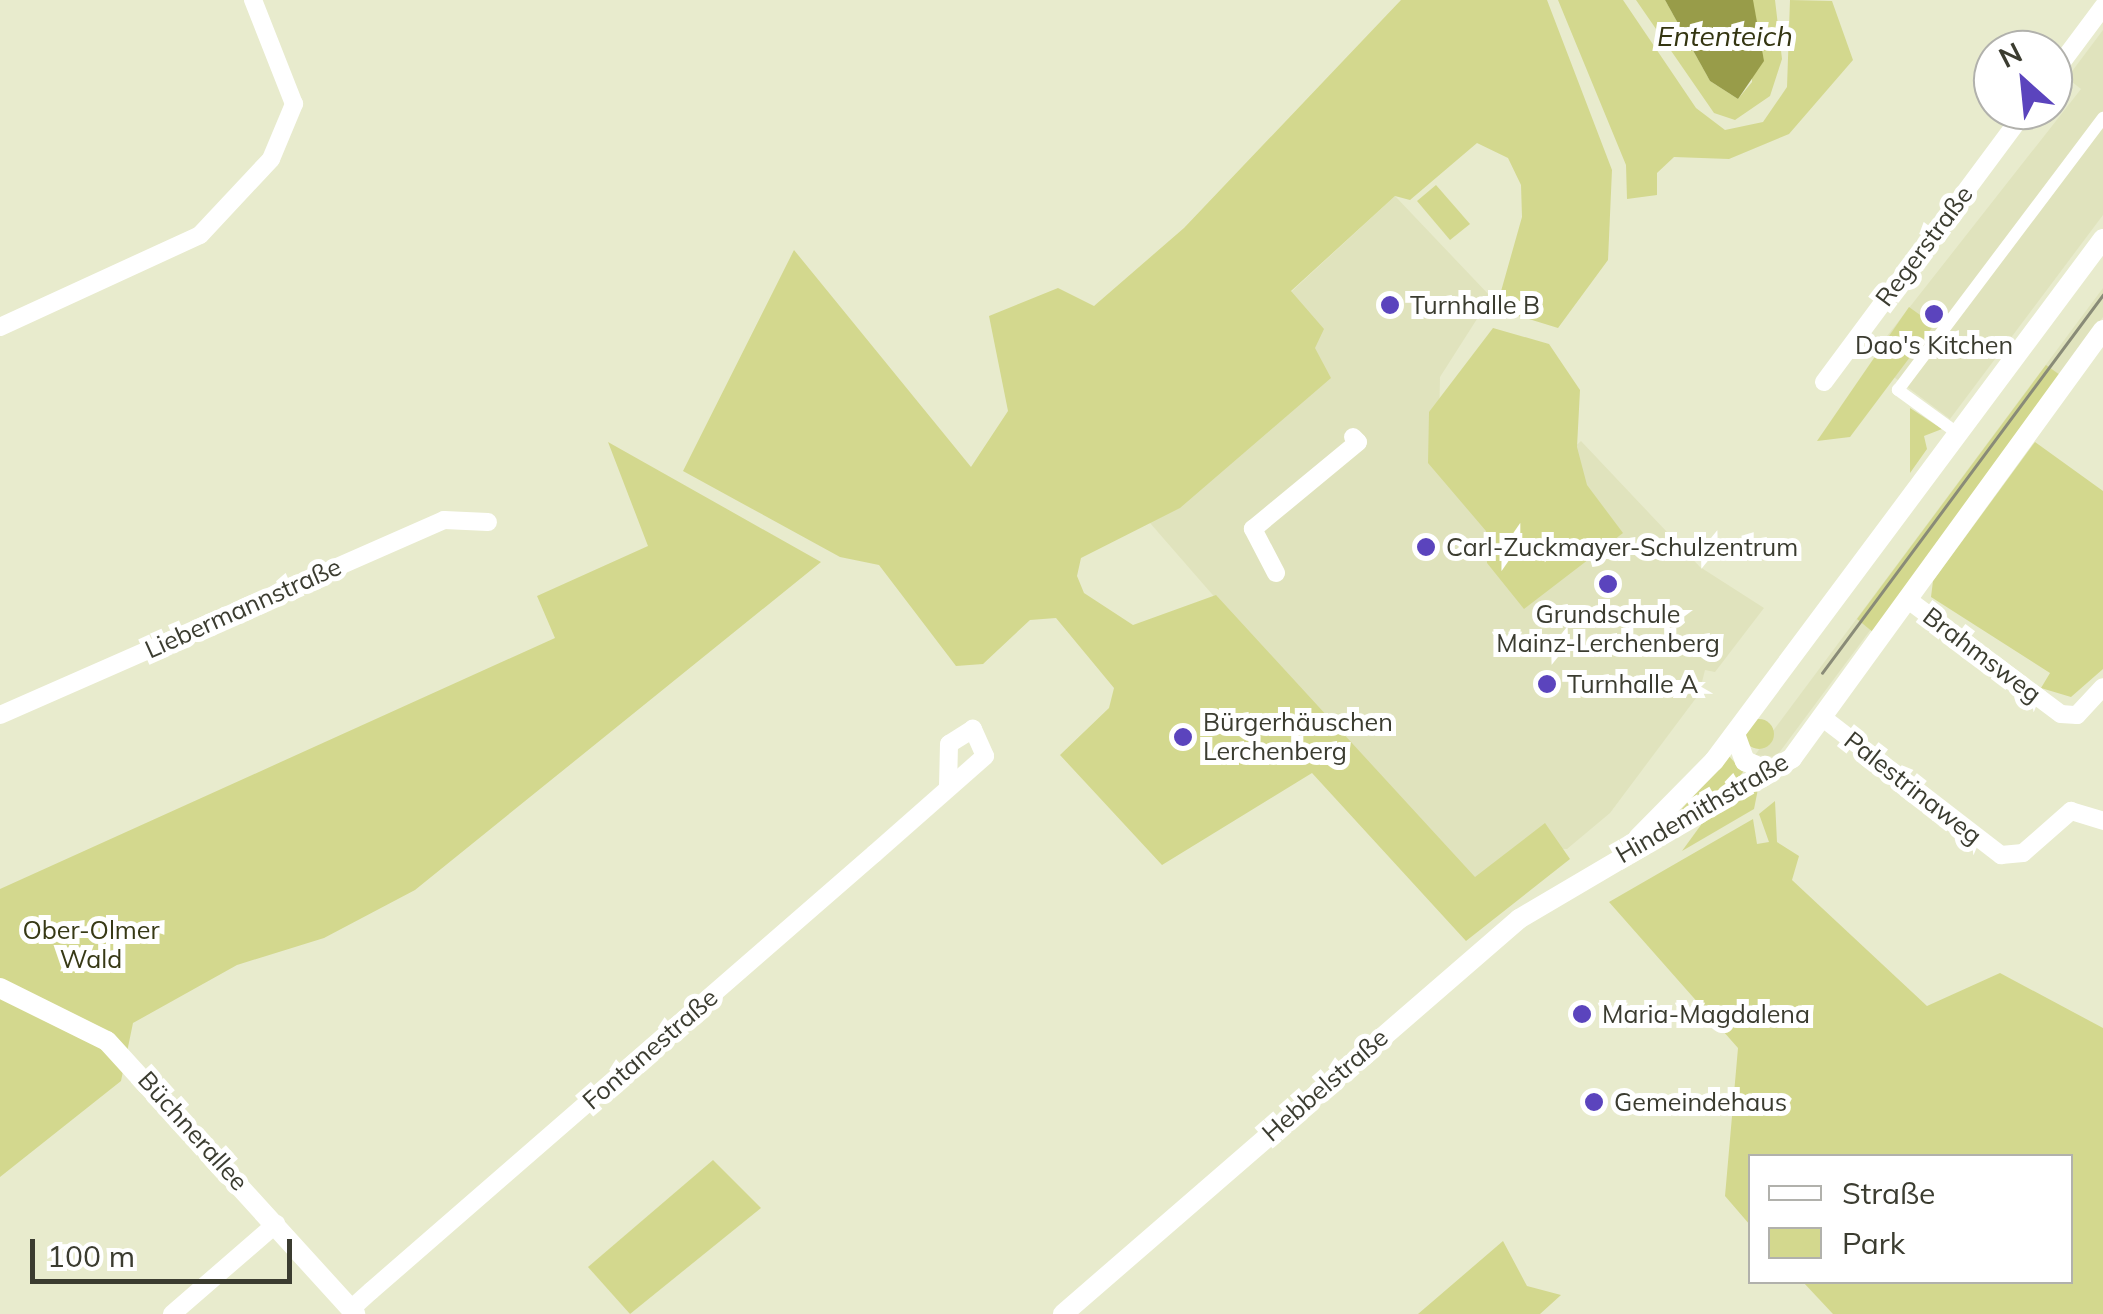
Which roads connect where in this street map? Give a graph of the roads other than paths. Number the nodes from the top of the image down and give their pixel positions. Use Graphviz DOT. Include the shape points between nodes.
graph roads {
  1 [pos="253,0"];
  2 [pos="2103,7"];
  3 [pos="2073,47"];
  4 [pos="2103,118"];
  5 [pos="2011,130"];
  6 [pos="2103,239"];
  7 [pos="1,324"];
  8 [pos="2103,330"];
  9 [pos="2095,357"];
  10 [pos="1824,382"];
  11 [pos="1960,435"];
  12 [pos="1353,437"];
  13 [pos="488,522"];
  14 [pos="1276,573"];
  15 [pos="1907,599"];
  16 [pos="2103,687"];
  17 [pos="0,715"];
  18 [pos="1823,718"];
  19 [pos="1735,734"];
  20 [pos="1770,772"];
  21 [pos="948,788"];
  22 [pos="2103,821"];
  23 [pos="1597,870"];
  24 [pos="0,988"];
  25 [pos="276,1224"];
  26 [pos="353,1312"];
  27 [pos="172,1314"];
  28 [pos="1063,1314"];
  1 -- 7 [label="street" via="294,104 271,159 200,235"];
  2 -- 3 [label="street"];
  4 -- 11 [label="street" via="1898,390"];
  5 -- 10 [label="street, Regerstraße"];
  6 -- 11 [label="street, Hindemithstraße"];
  8 -- 9 [label="street, Hindemithstraße"];
  9 -- 15 [label="street, Hindemithstraße"];
  11 -- 19 [label="street, Hindemithstraße"];
  12 -- 14 [label="street" via="1358,442 1249,536"];
  13 -- 17 [label="street, Liebermannstraße" via="444,520"];
  15 -- 16 [label="street, Brahmsweg" via="2061,714 2078,715"];
  15 -- 18 [label="street, Hindemithstraße"];
  18 -- 20 [label="street, Hindemithstraße"];
  18 -- 22 [label="street, Palestrinaweg" via="2001,855 2023,853 2071,811"];
  19 -- 20 [label="street" via="1745,761"];
  19 -- 23 [label="street, Hindemithstraße" via="1678,802"];
  20 -- 23 [label="street, Hindemithstraße"];
  21 -- 26 [label="street, Fontanestraße"];
  23 -- 28 [label="street, Hebbelstraße" via="1472,956"];
  24 -- 25 [label="street, Büchnerallee" via="107,1041"];
  25 -- 26 [label="street, Büchnerallee"];
  25 -- 27 [label="street"];
}
